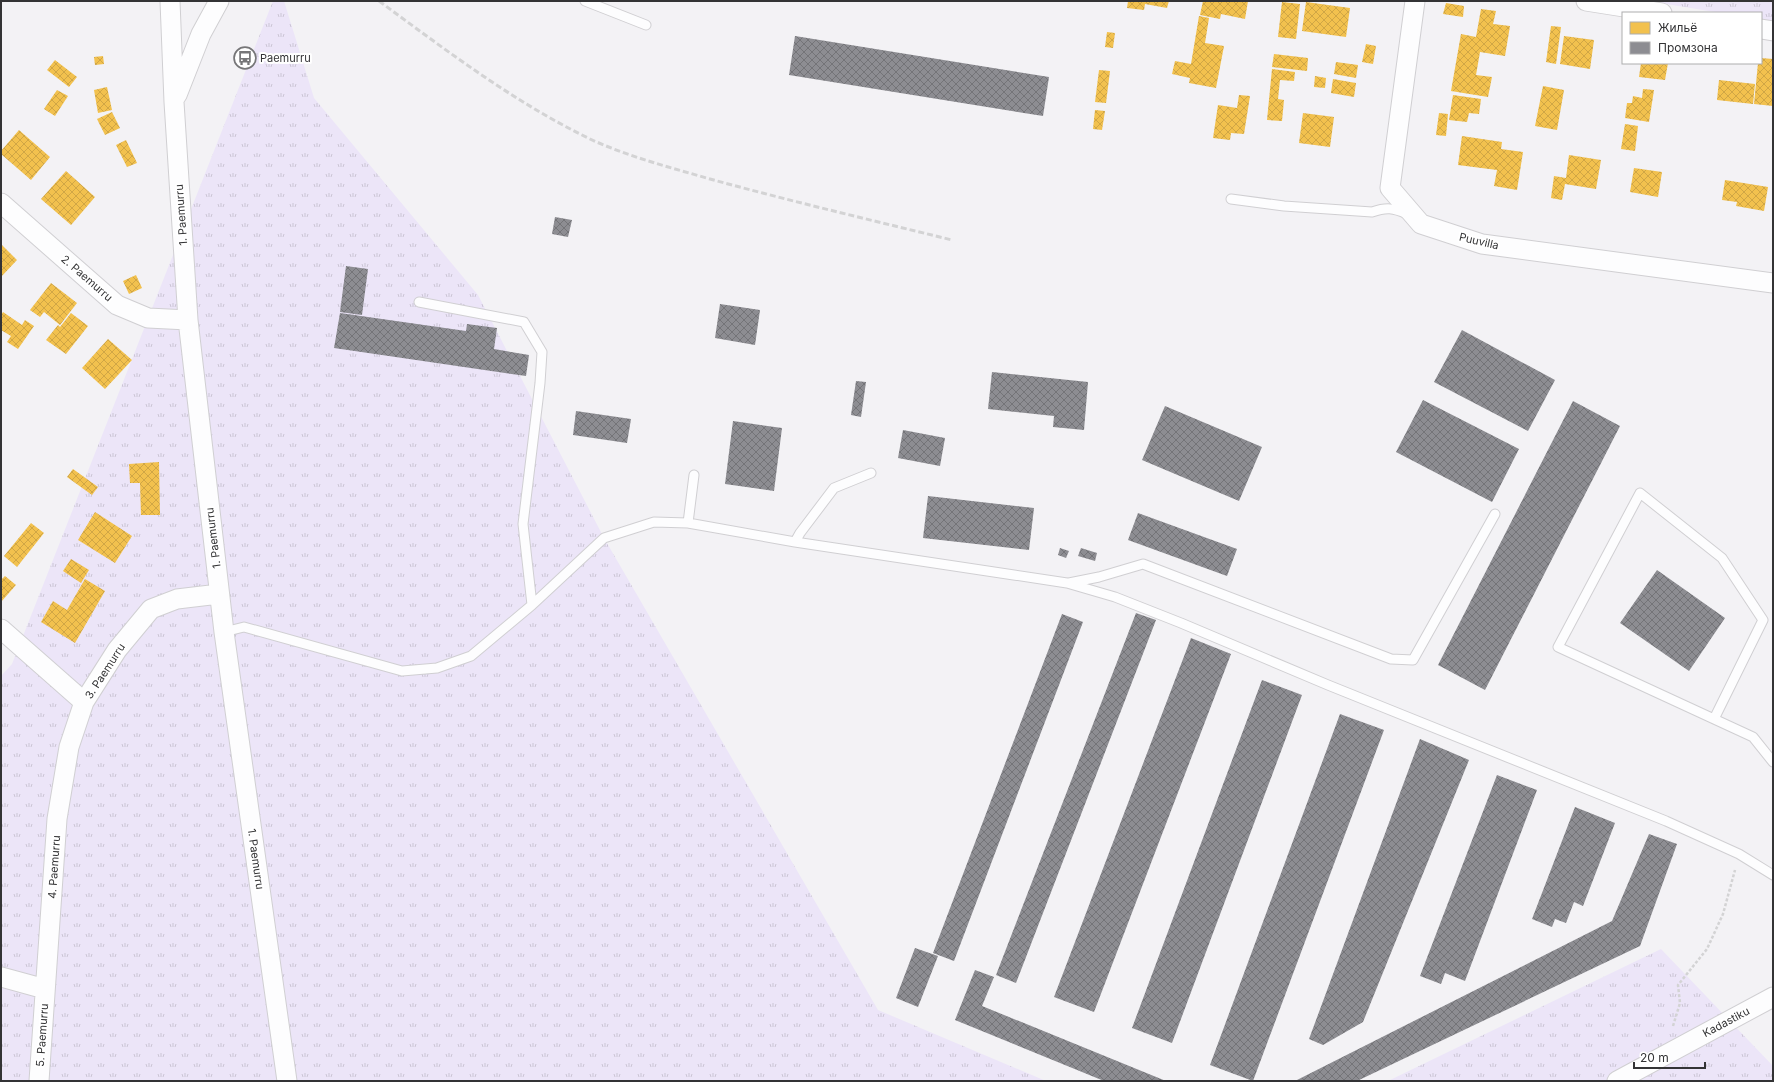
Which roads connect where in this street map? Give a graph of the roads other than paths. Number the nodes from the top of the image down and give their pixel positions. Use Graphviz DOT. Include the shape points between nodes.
graph roads {
  1 [pos="170,1"];
  2 [pos="219,1"];
  3 [pos="585,1"];
  4 [pos="1415,1"];
  5 [pos="1586,1"];
  6 [pos="1656,12"];
  7 [pos="646,25"];
  8 [pos="1762,29"];
  9 [pos="1773,31"];
  10 [pos="174,102"];
  11 [pos="1231,199"];
  12 [pos="1,203"];
  13 [pos="1416,218"];
  14 [pos="1773,283"];
  15 [pos="419,302"];
  16 [pos="188,320"];
  17 [pos="871,473"];
  18 [pos="694,475"];
  19 [pos="1495,514"];
  20 [pos="688,523"];
  21 [pos="795,542"];
  22 [pos="1067,583"];
  23 [pos="220,594"];
  24 [pos="532,605"];
  25 [pos="1,629"];
  26 [pos="224,632"];
  27 [pos="84,702"];
  28 [pos="1714,718"];
  29 [pos="1773,762"];
  30 [pos="1773,875"];
  31 [pos="1,977"];
  32 [pos="45,989"];
  33 [pos="1773,996"];
  34 [pos="39,1081"];
  35 [pos="287,1081"];
  36 [pos="1617,1081"];
  1 -- 10 [label="street"];
  2 -- 10 [label="street, 1. Paemurru" via="201,34"];
  3 -- 7 [label="lane"];
  4 -- 13 [label="street, Puuvilla" via="1390,188"];
  5 -- 6 [label="street"];
  8 -- 9 [label="street"];
  10 -- 16 [label="street, 1. Paemurru"];
  11 -- 13 [label="lane" via="1284,206 1372,212 1384,208"];
  12 -- 16 [label="street, 2. Paemurru" via="117,305 148,318"];
  13 -- 14 [label="street, Puuvilla" via="1421,224 1482,244"];
  15 -- 24 [label="lane" via="524,322 542,352 523,524"];
  16 -- 23 [label="street, 1. Paemurru"];
  17 -- 21 [label="lane" via="834,488"];
  18 -- 20 [label="lane"];
  19 -- 22 [label="lane" via="1413,660 1391,659 1143,564"];
  20 -- 21 [label="lane"];
  20 -- 24 [label="lane" via="654,522 604,538"];
  21 -- 22 [label="lane"];
  22 -- 30 [label="lane" via="1115,597 1181,623 1666,821 1739,854"];
  23 -- 26 [label="street, 1. Paemurru"];
  23 -- 27 [label="street, 3. Paemurru" via="177,599 151,609 117,650"];
  24 -- 26 [label="lane" via="471,656 437,668 402,671 244,627"];
  25 -- 27 [label="street, 3. Paemurru"];
  26 -- 35 [label="street, 1. Paemurru"];
  27 -- 32 [label="street, 4. Paemurru" via="69,747 57,819"];
  28 -- 28 [label="lane" via="1763,620 1722,558 1640,493 1558,647"];
  28 -- 29 [label="lane" via="1753,736"];
  31 -- 32 [label="street"];
  32 -- 34 [label="street, 5. Paemurru"];
  33 -- 36 [label="street, Kadastiku"];
}
